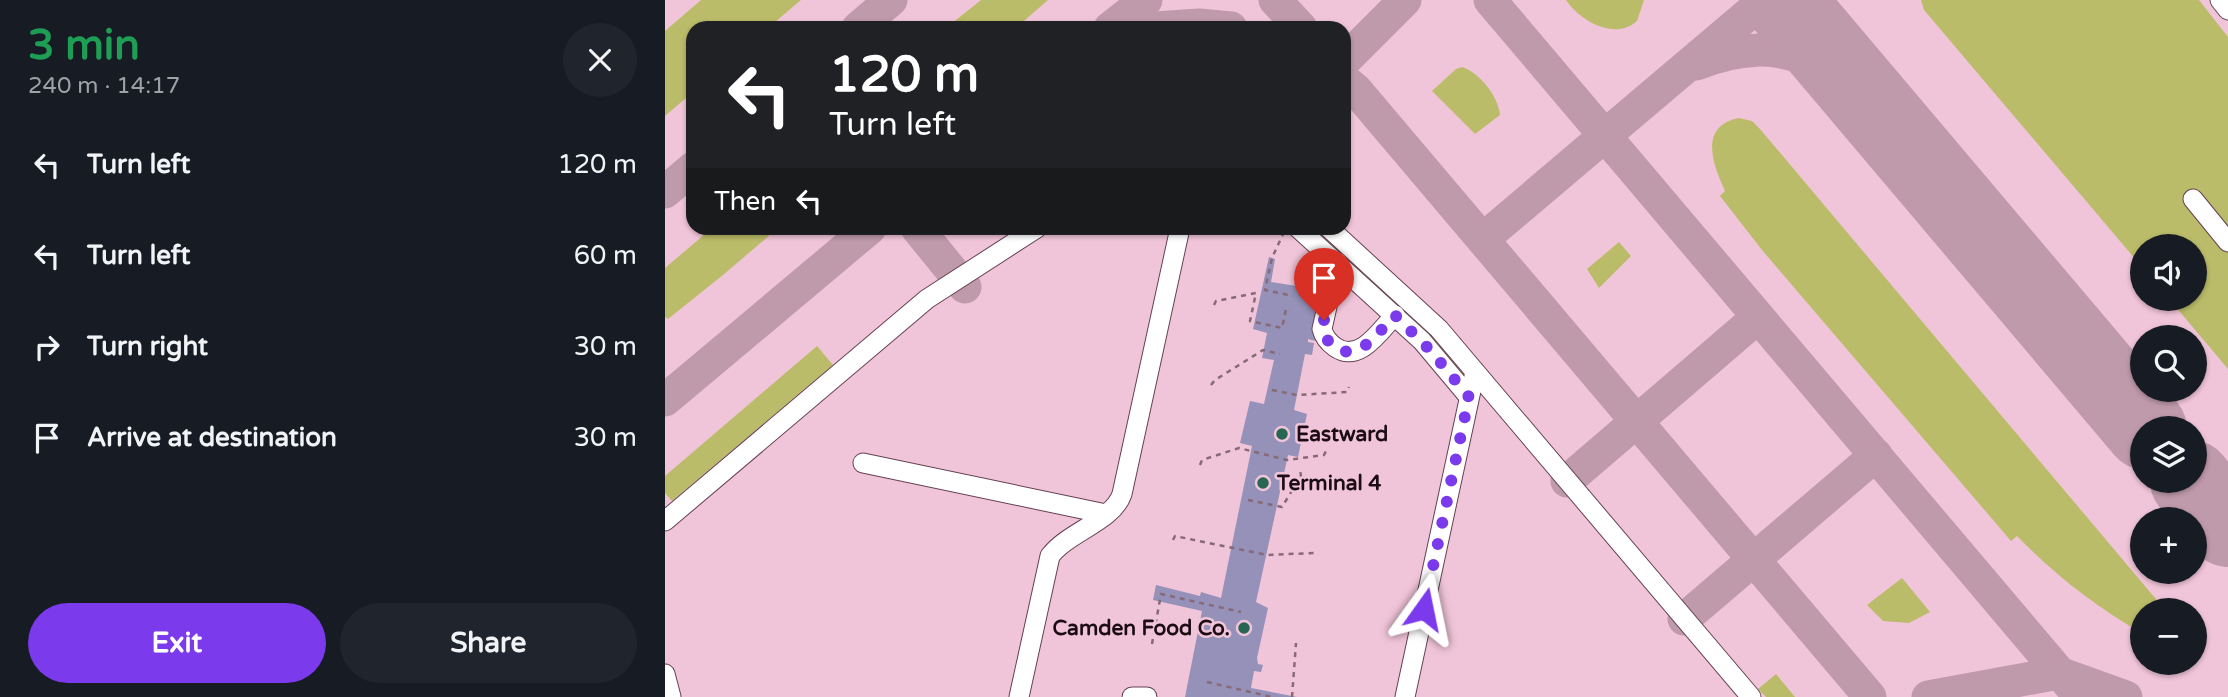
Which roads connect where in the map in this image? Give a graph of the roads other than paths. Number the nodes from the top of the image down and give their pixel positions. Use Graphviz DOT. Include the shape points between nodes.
graph roads {
  1 [pos="2220,0"];
  2 [pos="2228,10"];
  3 [pos="2193,199"];
  4 [pos="1026,235"];
  5 [pos="1178,235"];
  6 [pos="1306,235"];
  7 [pos="1337,235"];
  8 [pos="2228,242"];
  9 [pos="1336,262"];
  10 [pos="1395,315"];
  11 [pos="1475,372"];
  12 [pos="1469,397"];
  13 [pos="863,463"];
  14 [pos="1106,514"];
  15 [pos="665,521"];
  16 [pos="665,674"];
  17 [pos="671,697"];
  18 [pos="1019,697"];
  19 [pos="1132,697"];
  20 [pos="1147,697"];
  21 [pos="1405,697"];
  22 [pos="1751,697"];
  1 -- 2 [label="lane"];
  3 -- 8 [label="lane"];
  4 -- 15 [label="lane" via="927,299"];
  5 -- 14 [label="lane" via="1124,489"];
  6 -- 9 [label="lane"];
  7 -- 11 [label="lane" via="1428,317"];
  9 -- 10 [label="lane"];
  9 -- 10 [label="lane" via="1322,328 1330,343 1345,352 1357,351"];
  10 -- 12 [label="lane"];
  11 -- 12 [label="lane"];
  11 -- 22 [label="lane"];
  12 -- 21 [label="lane"];
  13 -- 14 [label="lane"];
  14 -- 18 [label="lane" via="1050,556"];
  16 -- 17 [label="lane"];
  19 -- 20 [label="lane"];
}
